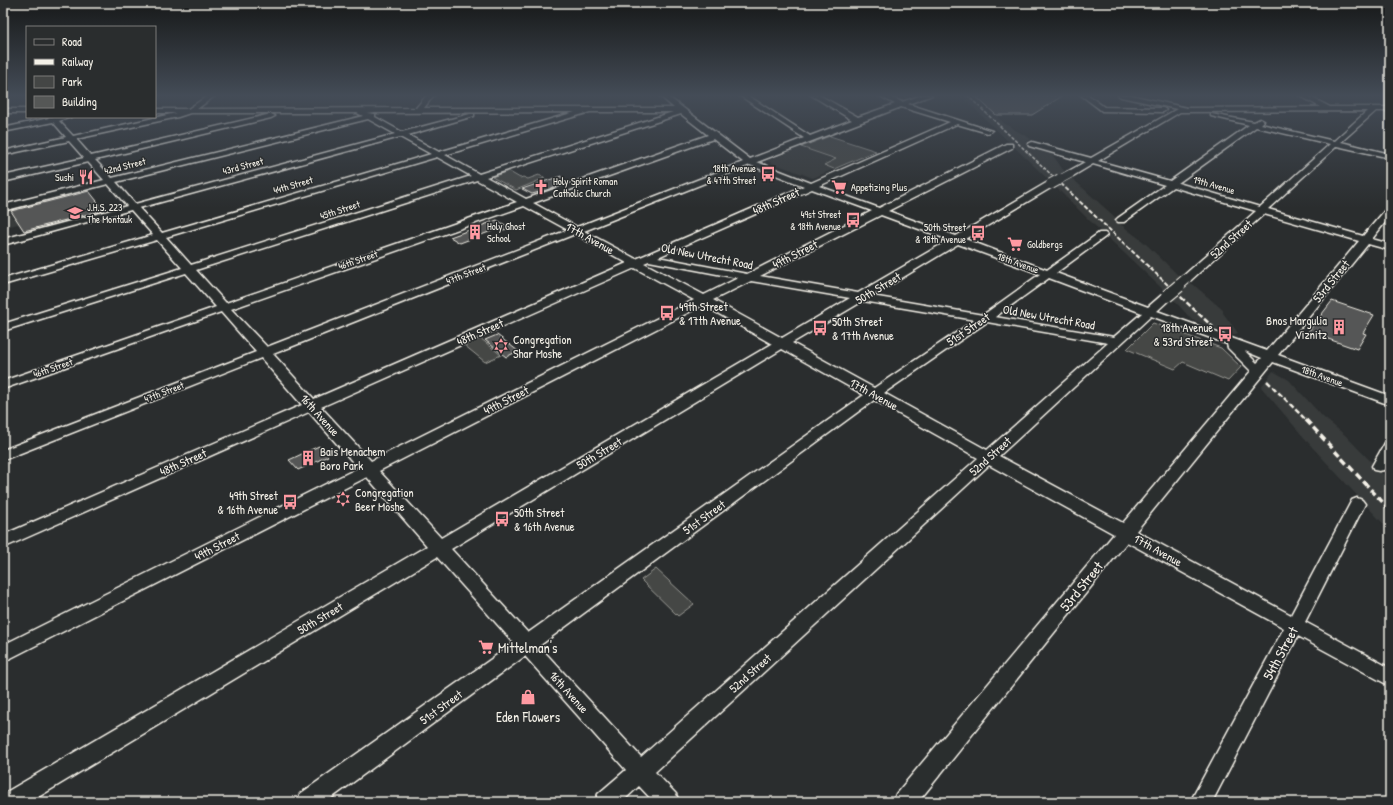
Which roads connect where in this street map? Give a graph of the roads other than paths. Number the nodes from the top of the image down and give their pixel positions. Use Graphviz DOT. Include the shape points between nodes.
graph roads {
  1 [pos="68,133"];
  2 [pos="97,133"];
  3 [pos="199,133"];
  4 [pos="294,133"];
  5 [pos="399,133"];
  6 [pos="407,133"];
  7 [pos="514,133"];
  8 [pos="619,133"];
  9 [pos="710,133"];
  10 [pos="800,133"];
  11 [pos="826,133"];
  12 [pos="932,133"];
  13 [pos="1140,133"];
  14 [pos="1244,133"];
  15 [pos="1293,133"];
  16 [pos="1348,133"];
  17 [pos="402,134"];
  18 [pos="714,136"];
  19 [pos="72,138"];
  20 [pos="810,139"];
  21 [pos="1337,143"];
  22 [pos="1032,144"];
  23 [pos="1009,146"];
  24 [pos="3,153"];
  25 [pos="438,155"];
  26 [pos="1390,156"];
  27 [pos="90,158"];
  28 [pos="1092,161"];
  29 [pos="750,162"];
  30 [pos="479,177"];
  31 [pos="3,179"];
  32 [pos="110,181"];
  33 [pos="1172,184"];
  34 [pos="811,185"];
  35 [pos="525,202"];
  36 [pos="134,207"];
  37 [pos="3,208"];
  38 [pos="1263,210"];
  39 [pos="1390,210"];
  40 [pos="880,211"];
  41 [pos="1121,220"];
  42 [pos="577,230"];
  43 [pos="1102,235"];
  44 [pos="159,236"];
  45 [pos="958,240"];
  46 [pos="1365,240"];
  47 [pos="3,242"];
  48 [pos="1390,247"];
  49 [pos="642,260"];
  50 [pos="189,269"];
  51 [pos="1047,273"];
  52 [pos="749,278"];
  53 [pos="3,282"];
  54 [pos="861,298"];
  55 [pos="704,300"];
  56 [pos="224,308"];
  57 [pos="1150,312"];
  58 [pos="984,319"];
  59 [pos="3,328"];
  60 [pos="1227,340"];
  61 [pos="1116,341"];
  62 [pos="783,344"];
  63 [pos="264,352"];
  64 [pos="1270,356"];
  65 [pos="1258,371"];
  66 [pos="3,385"];
  67 [pos="874,394"];
  68 [pos="1390,401"];
  69 [pos="312,406"];
  70 [pos="1390,446"];
  71 [pos="3,455"];
  72 [pos="989,457"];
  73 [pos="1379,466"];
  74 [pos="369,469"];
  75 [pos="1357,504"];
  76 [pos="1125,532"];
  77 [pos="3,542"];
  78 [pos="439,547"];
  79 [pos="1295,625"];
  80 [pos="527,645"];
  81 [pos="3,654"];
  82 [pos="1390,678"];
  83 [pos="640,771"];
  84 [pos="10,802"];
  85 [pos="308,802"];
  86 [pos="606,802"];
  87 [pos="668,802"];
  88 [pos="904,802"];
  89 [pos="1200,802"];
  1 -- 19 [label="street, 16th Avenue"];
  2 -- 19 [label="street"];
  3 -- 27 [label="street"];
  4 -- 32 [label="street, 42nd Street"];
  5 -- 17 [label="street, 17th Avenue"];
  6 -- 17 [label="street, 43rd Street"];
  7 -- 25 [label="street, 44th Street"];
  8 -- 30 [label="street, 45th Street"];
  9 -- 18 [label="street, 18th Avenue"];
  10 -- 20 [label="street"];
  11 -- 20 [label="street, 47th Street"];
  12 -- 34 [label="street, 48th Street"];
  13 -- 28 [label="street, 50th Street"];
  14 -- 33 [label="street"];
  15 -- 21 [label="street"];
  16 -- 21 [label="street, 52nd Street"];
  17 -- 25 [label="street, 17th Avenue"];
  17 -- 36 [label="street, 43rd Street"];
  18 -- 29 [label="street, 18th Avenue"];
  18 -- 35 [label="street, 46th Street"];
  19 -- 24 [label="street"];
  19 -- 27 [label="street, 16th Avenue"];
  20 -- 29 [label="street, 47th Street"];
  21 -- 26 [label="street"];
  21 -- 38 [label="street, 52nd Street"];
  22 -- 28 [label="street, 19th Avenue"];
  23 -- 40 [label="street, 49th Street"];
  25 -- 30 [label="street, 17th Avenue"];
  25 -- 44 [label="street, 44th Street"];
  27 -- 31 [label="street"];
  27 -- 32 [label="street, 16th Avenue"];
  28 -- 33 [label="street, 19th Avenue"];
  28 -- 45 [label="street, 50th Street, bridge"];
  29 -- 34 [label="street, 18th Avenue"];
  29 -- 42 [label="street, 47th Street"];
  30 -- 35 [label="street, 17th Avenue"];
  30 -- 50 [label="street, 45th Street"];
  32 -- 36 [label="street, 16th Avenue"];
  32 -- 37 [label="street, 42nd Street"];
  33 -- 38 [label="street, 19th Avenue"];
  33 -- 41 [label="street"];
  34 -- 40 [label="street, 18th Avenue"];
  34 -- 49 [label="street, 48th Street"];
  35 -- 42 [label="street, 17th Avenue"];
  35 -- 56 [label="street, 46th Street"];
  36 -- 44 [label="street, 16th Avenue"];
  36 -- 47 [label="street, 43rd Street"];
  38 -- 46 [label="street, 19th Avenue"];
  38 -- 57 [label="street, 52nd Street, bridge"];
  39 -- 46 [label="street, 53rd Street"];
  40 -- 45 [label="street, 18th Avenue"];
  40 -- 52 [label="street, 49th Street"];
  42 -- 49 [label="street, 17th Avenue"];
  42 -- 63 [label="street, 47th Street"];
  43 -- 51 [label="street, 51st Street"];
  44 -- 50 [label="street, 16th Avenue"];
  44 -- 53 [label="street, 44th Street"];
  45 -- 51 [label="street, 18th Avenue"];
  45 -- 54 [label="street, 50th Street"];
  46 -- 48 [label="street, 19th Avenue"];
  46 -- 64 [label="street, 53rd Street"];
  49 -- 52 [label="street, Old New Utrecht Road"];
  49 -- 55 [label="street, 17th Avenue"];
  49 -- 69 [label="street, 48th Street"];
  50 -- 56 [label="street, 16th Avenue"];
  50 -- 59 [label="street, 45th Street"];
  51 -- 57 [label="street, 18th Avenue"];
  51 -- 58 [label="street, 51st Street"];
  52 -- 54 [label="street, Old New Utrecht Road"];
  52 -- 55 [label="street, 49th Street"];
  54 -- 58 [label="street, Old New Utrecht Road"];
  54 -- 62 [label="street, 50th Street"];
  55 -- 62 [label="street, 17th Avenue"];
  55 -- 74 [label="street, 49th Street"];
  56 -- 63 [label="street, 16th Avenue"];
  56 -- 66 [label="street, 46th Street"];
  57 -- 60 [label="street, 18th Avenue"];
  57 -- 61 [label="street, 52nd Street"];
  58 -- 61 [label="street, Old New Utrecht Road"];
  58 -- 67 [label="street, 51st Street"];
  60 -- 64 [label="street, 18th Avenue"];
  60 -- 65 [label="street"];
  61 -- 72 [label="street, 52nd Street"];
  62 -- 67 [label="street, 17th Avenue"];
  62 -- 78 [label="street, 50th Street"];
  63 -- 69 [label="street, 16th Avenue"];
  63 -- 71 [label="street, 47th Street"];
  64 -- 65 [label="street, 53rd Street"];
  64 -- 68 [label="street, 18th Avenue"];
  65 -- 76 [label="street, 53rd Street"];
  67 -- 72 [label="street, 17th Avenue"];
  67 -- 80 [label="street, 51st Street"];
  69 -- 74 [label="street, 16th Avenue"];
  69 -- 77 [label="street, 48th Street"];
  70 -- 73 [label="street"];
  72 -- 76 [label="street, 17th Avenue"];
  72 -- 83 [label="street, 52nd Street"];
  74 -- 78 [label="street, 16th Avenue"];
  74 -- 81 [label="street, 49th Street"];
  75 -- 79 [label="street, 54th Street"];
  76 -- 79 [label="street, 17th Avenue"];
  76 -- 88 [label="street, 53rd Street"];
  78 -- 80 [label="street, 16th Avenue"];
  78 -- 84 [label="street, 50th Street"];
  79 -- 82 [label="street, 17th Avenue"];
  79 -- 89 [label="street, 54th Street"];
  80 -- 83 [label="street, 16th Avenue"];
  80 -- 85 [label="street, 51st Street"];
  83 -- 86 [label="street, 52nd Street"];
  83 -- 87 [label="street, 16th Avenue"];
}
